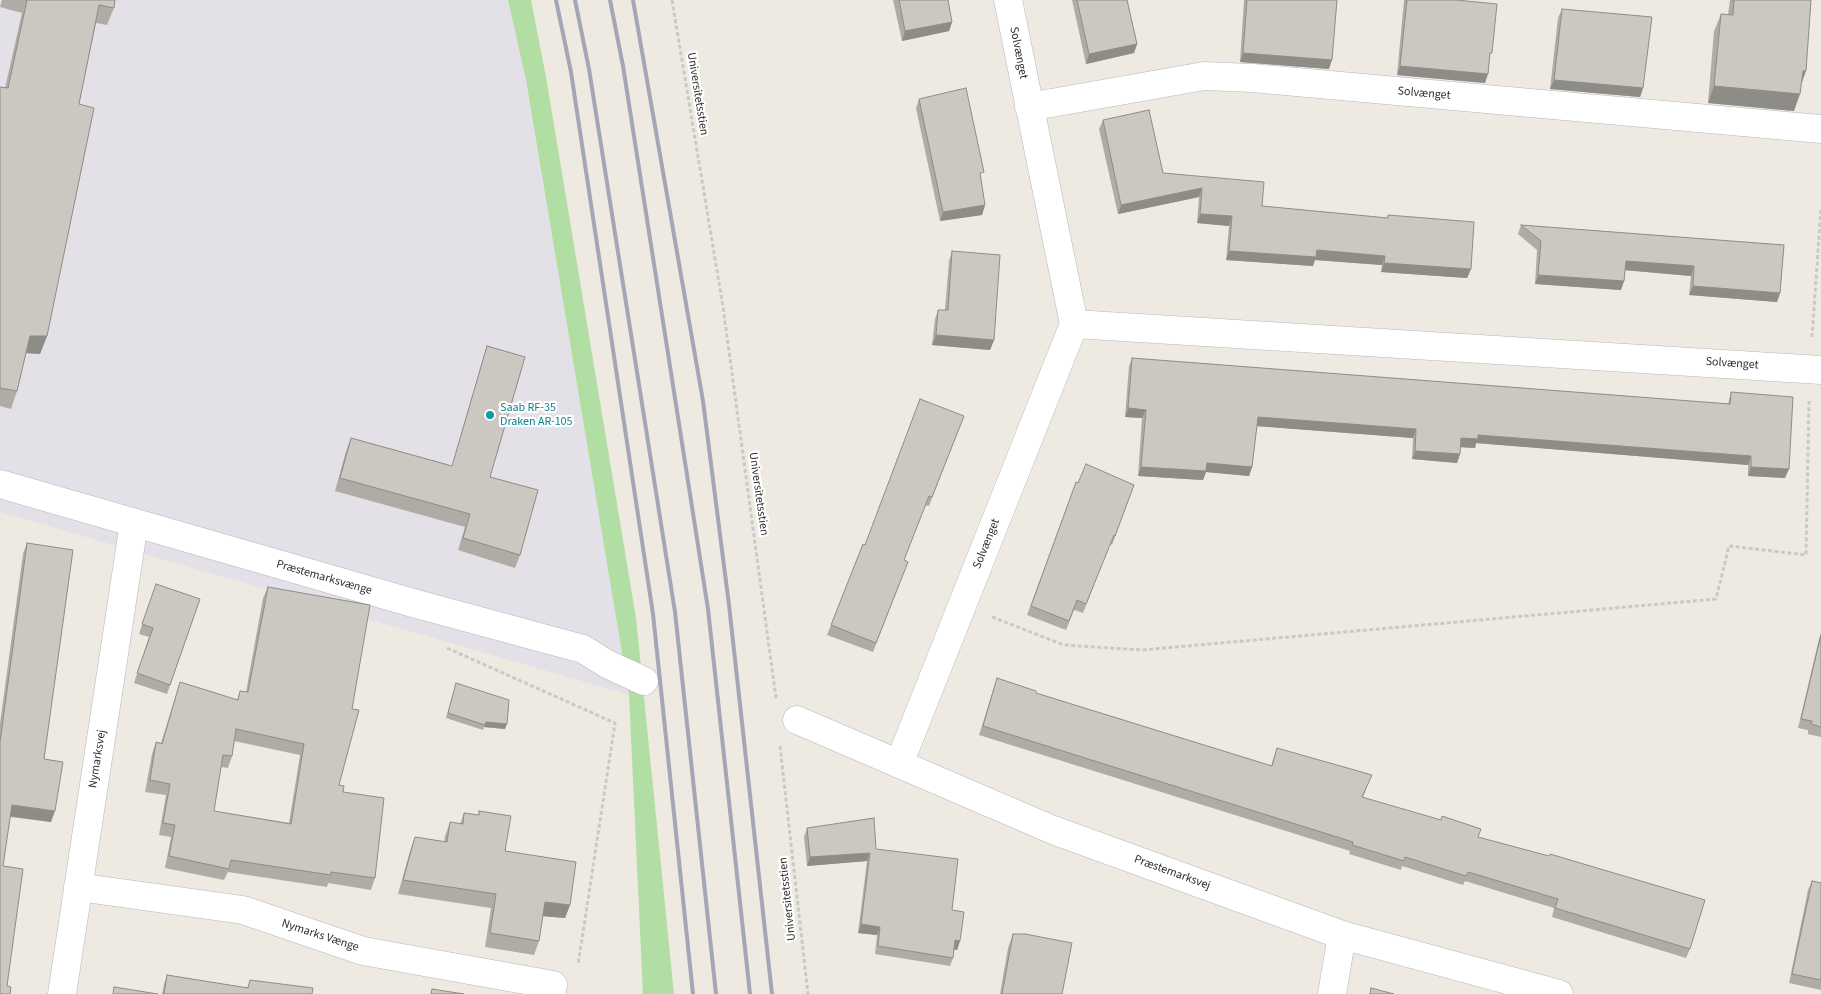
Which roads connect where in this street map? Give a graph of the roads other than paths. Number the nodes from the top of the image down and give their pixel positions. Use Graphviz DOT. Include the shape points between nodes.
graph roads {
  1 [pos="1008,0"];
  2 [pos="1029,106"];
  3 [pos="1821,129"];
  4 [pos="1074,324"];
  5 [pos="1815,369"];
  6 [pos="0,484"];
  7 [pos="134,524"];
  8 [pos="644,681"];
  9 [pos="787,713"];
  10 [pos="899,764"];
  11 [pos="78,887"];
  12 [pos="1342,935"];
  13 [pos="552,989"];
  14 [pos="62,994"];
  15 [pos="1332,994"];
  16 [pos="1560,994"];
  1 -- 2 [label="street, Solvænget"];
  2 -- 3 [label="street, Solvænget" via="1204,76"];
  2 -- 4 [label="street, Solvænget"];
  4 -- 5 [label="street, Solvænget"];
  4 -- 10 [label="street, Solvænget"];
  6 -- 7 [label="street, Præstemarksvænge"];
  7 -- 8 [label="street, Præstemarksvænge" via="583,649"];
  7 -- 11 [label="street, Nymarksvej"];
  9 -- 10 [label="street, Præstemarksvej"];
  10 -- 12 [label="street, Præstemarksvej" via="1052,830"];
  11 -- 13 [label="street, Nymarks Vænge" via="243,910 363,951"];
  11 -- 14 [label="street, Nymarksvej"];
  12 -- 15 [label="street"];
  12 -- 16 [label="street, Præstemarksvej"];
}
